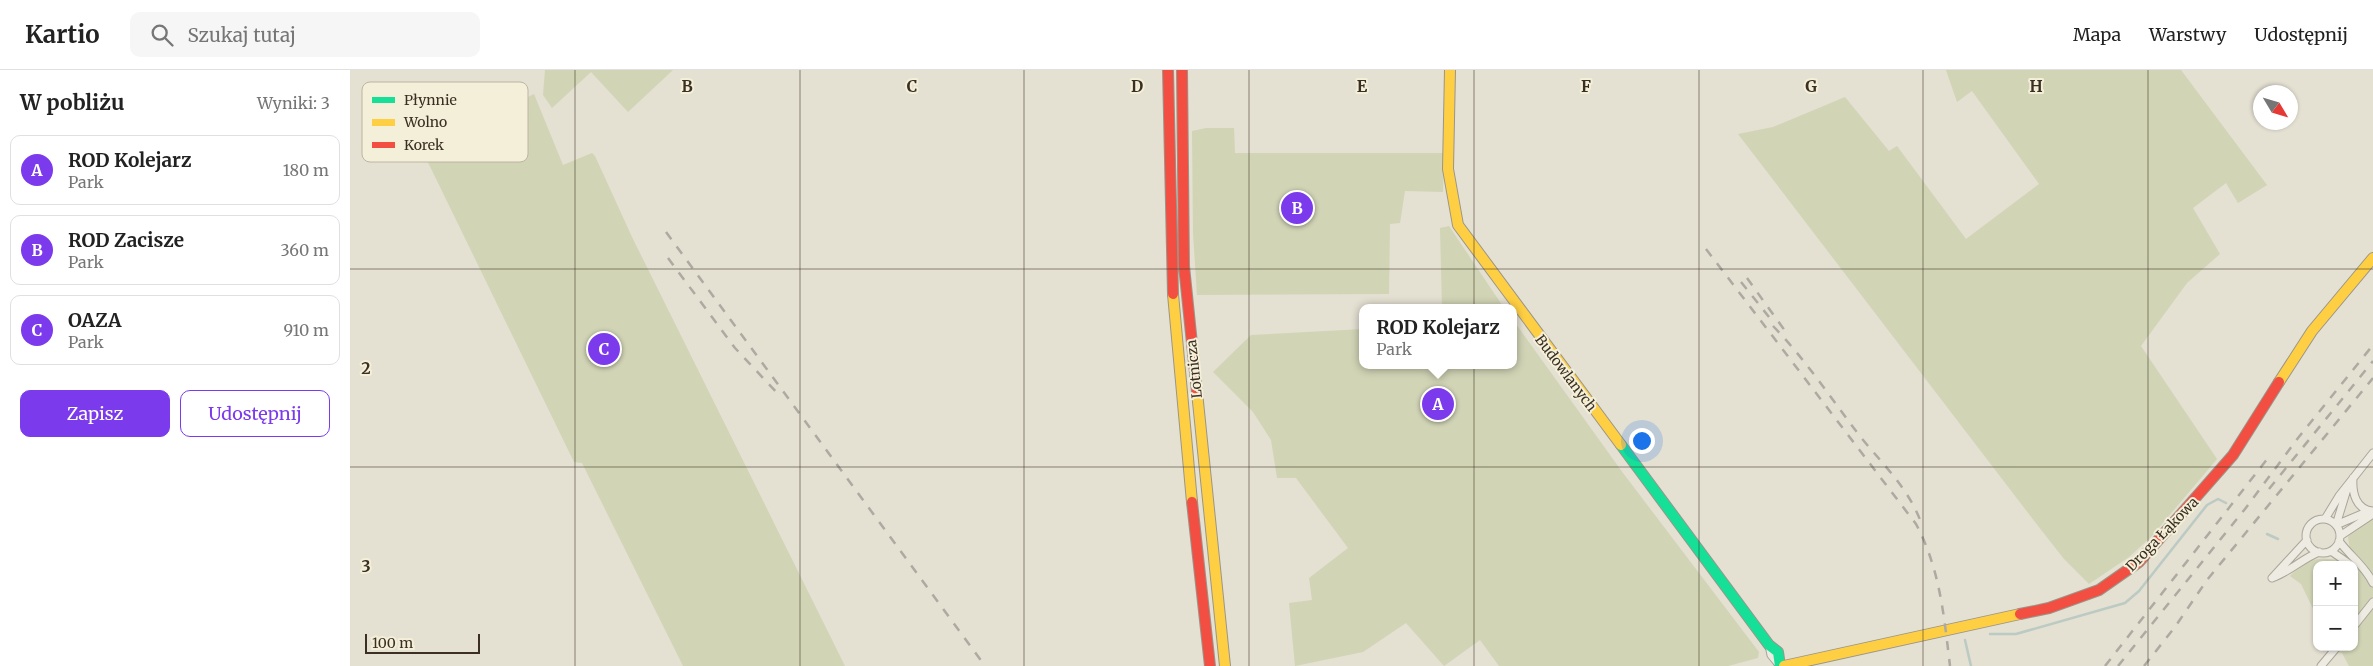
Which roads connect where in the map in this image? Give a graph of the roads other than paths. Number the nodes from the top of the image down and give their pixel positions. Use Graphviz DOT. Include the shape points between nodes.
graph roads {
  1 [pos="1168,70"];
  2 [pos="1182,70"];
  3 [pos="1450,70"];
  4 [pos="2373,258"];
  5 [pos="1516,304"];
  6 [pos="1517,305"];
  7 [pos="2373,453"];
  8 [pos="2353,478"];
  9 [pos="2348,486"];
  10 [pos="2372,512"];
  11 [pos="2325,519"];
  12 [pos="2336,525"];
  13 [pos="2340,538"];
  14 [pos="2307,540"];
  15 [pos="2331,551"];
  16 [pos="2319,552"];
  17 [pos="2346,561"];
  18 [pos="2358,568"];
  19 [pos="2365,571"];
  20 [pos="2373,583"];
  21 [pos="2373,602"];
  22 [pos="2358,621"];
  23 [pos="2334,651"];
  24 [pos="1210,666"];
  25 [pos="1225,666"];
  26 [pos="1780,666"];
  27 [pos="1784,666"];
  28 [pos="2321,666"];
  1 -- 24 [label="main road, Lotnicza" via="1171,276"];
  2 -- 25 [label="main road, Lotnicza" via="1186,294"];
  3 -- 5 [label="main road, Budowlanych" via="1446,123 1452,199 1458,225"];
  4 -- 27 [label="main road, Droga Łąkowa" via="2312,331 2233,455 2159,541 2116,579 2091,594 2049,608"];
  6 -- 26 [label="main road, Budowlanych" via="1769,645 1778,652"];
  7 -- 8 [label="street"];
  8 -- 9 [label="street"];
  8 -- 10 [label="street" via="2356,501"];
  9 -- 11 [label="street"];
  9 -- 12 [label="street"];
  10 -- 12 [label="street"];
  10 -- 13 [label="street"];
  11 -- 12 [label="street"];
  11 -- 14 [label="street" via="2309,526"];
  12 -- 13 [label="street"];
  13 -- 15 [label="street"];
  13 -- 19 [label="street"];
  14 -- 16 [label="street" via="2311,548"];
  14 -- 16 [label="street" via="2272,578"];
  15 -- 16 [label="street"];
  15 -- 17 [label="street"];
  18 -- 19 [label="street"];
  19 -- 20 [label="street"];
  21 -- 22 [label="street"];
  23 -- 28 [label="street"];
}
